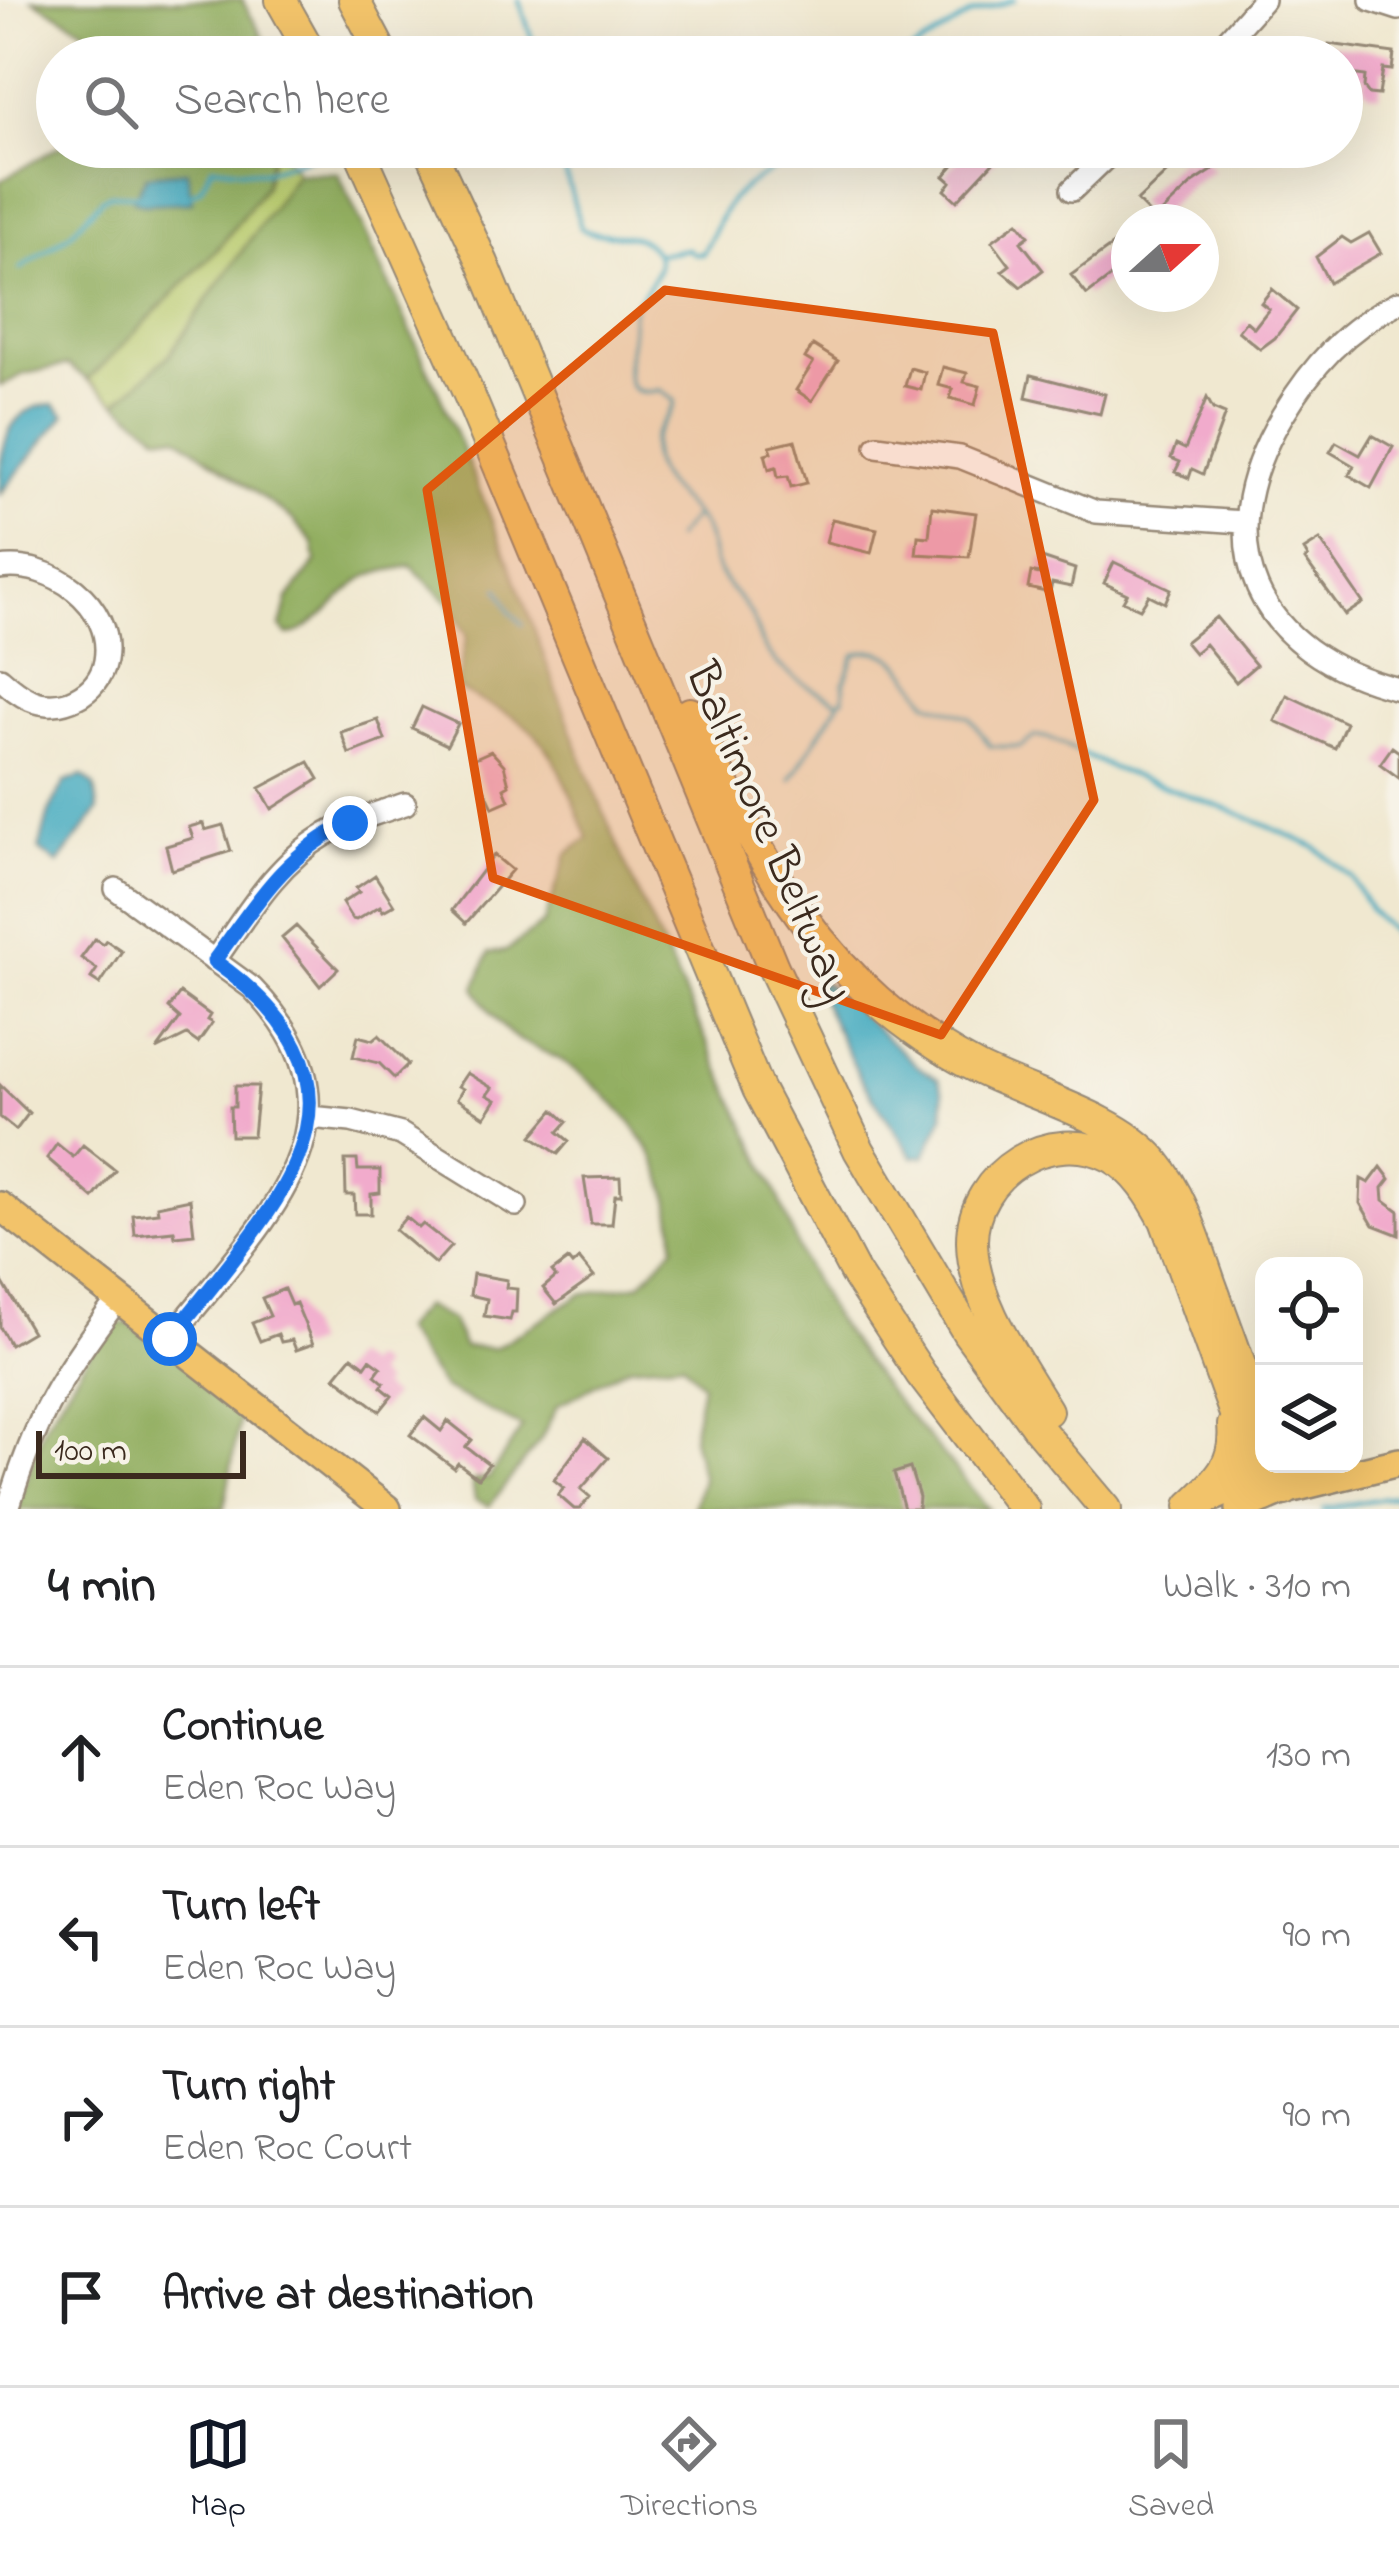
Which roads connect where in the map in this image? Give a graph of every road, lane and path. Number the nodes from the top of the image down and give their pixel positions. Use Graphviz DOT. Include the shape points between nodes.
graph roads {
  1 [pos="281,0"];
  2 [pos="354,0"];
  3 [pos="1263,0"];
  4 [pos="1371,0"];
  5 [pos="1399,9"];
  6 [pos="301,36"];
  7 [pos="372,36"];
  8 [pos="1231,36"];
  9 [pos="368,168"];
  10 [pos="438,168"];
  11 [pos="1095,168"];
  12 [pos="1072,190"];
  13 [pos="1399,302"];
  14 [pos="527,370"];
  15 [pos="877,446"];
  16 [pos="1243,522"];
  17 [pos="0,568"];
  18 [pos="0,678"];
  19 [pos="1399,689"];
  20 [pos="405,804"];
  21 [pos="116,889"];
  22 [pos="214,961"];
  23 [pos="310,1117"];
  24 [pos="516,1205"];
  25 [pos="0,1206"];
  26 [pos="118,1299"];
  27 [pos="170,1339"];
  28 [pos="1232,1407"];
  29 [pos="1255,1407"];
  30 [pos="1399,1450"];
  31 [pos="1363,1454"];
  32 [pos="1399,1462"];
  33 [pos="1272,1482"];
  34 [pos="1189,1508"];
  35 [pos="8,1509"];
  36 [pos="387,1509"];
  37 [pos="1024,1509"];
  38 [pos="1105,1509"];
  1 -- 6 [label="highway"];
  2 -- 7 [label="highway"];
  3 -- 8 [label="street"];
  4 -- 5 [label="street"];
  9 -- 37 [label="highway" via="758,1089 866,1290"];
  10 -- 14 [label="highway, Baltimore Beltway"];
  11 -- 12 [label="street"];
  13 -- 16 [label="street" via="1364,321 1315,366 1262,453"];
  14 -- 29 [label="highway" via="736,811 786,899 860,983 916,1030 973,1066 1123,1135 1155,1162 1180,1204"];
  14 -- 38 [label="highway, Baltimore Beltway" via="773,967 859,1150 968,1333"];
  15 -- 16 [label="street" via="960,458 1096,512"];
  16 -- 19 [label="street" via="1255,578 1282,626 1339,670"];
  17 -- 18 [label="street" via="34,567 72,587 105,646 101,674 62,703 28,700"];
  20 -- 22 [label="street" via="305,848"];
  21 -- 22 [label="street"];
  22 -- 23 [label="street" via="284,1022 303,1064"];
  23 -- 24 [label="street" via="401,1134"];
  23 -- 27 [label="street" via="286,1185"];
  25 -- 26 [label="main road"];
  26 -- 27 [label="main road"];
  26 -- 35 [label="street" via="49,1397"];
  27 -- 36 [label="main road"];
  28 -- 33 [label="highway"];
  28 -- 34 [label="highway" via="1232,1458"];
  28 -- 38 [label="highway" via="1166,1220 1147,1188 1113,1157 1074,1147 1006,1168 979,1203 973,1258 1004,1340"];
  30 -- 31 [label="main road"];
  32 -- 33 [label="main road"];
  33 -- 34 [label="main road"];
}
